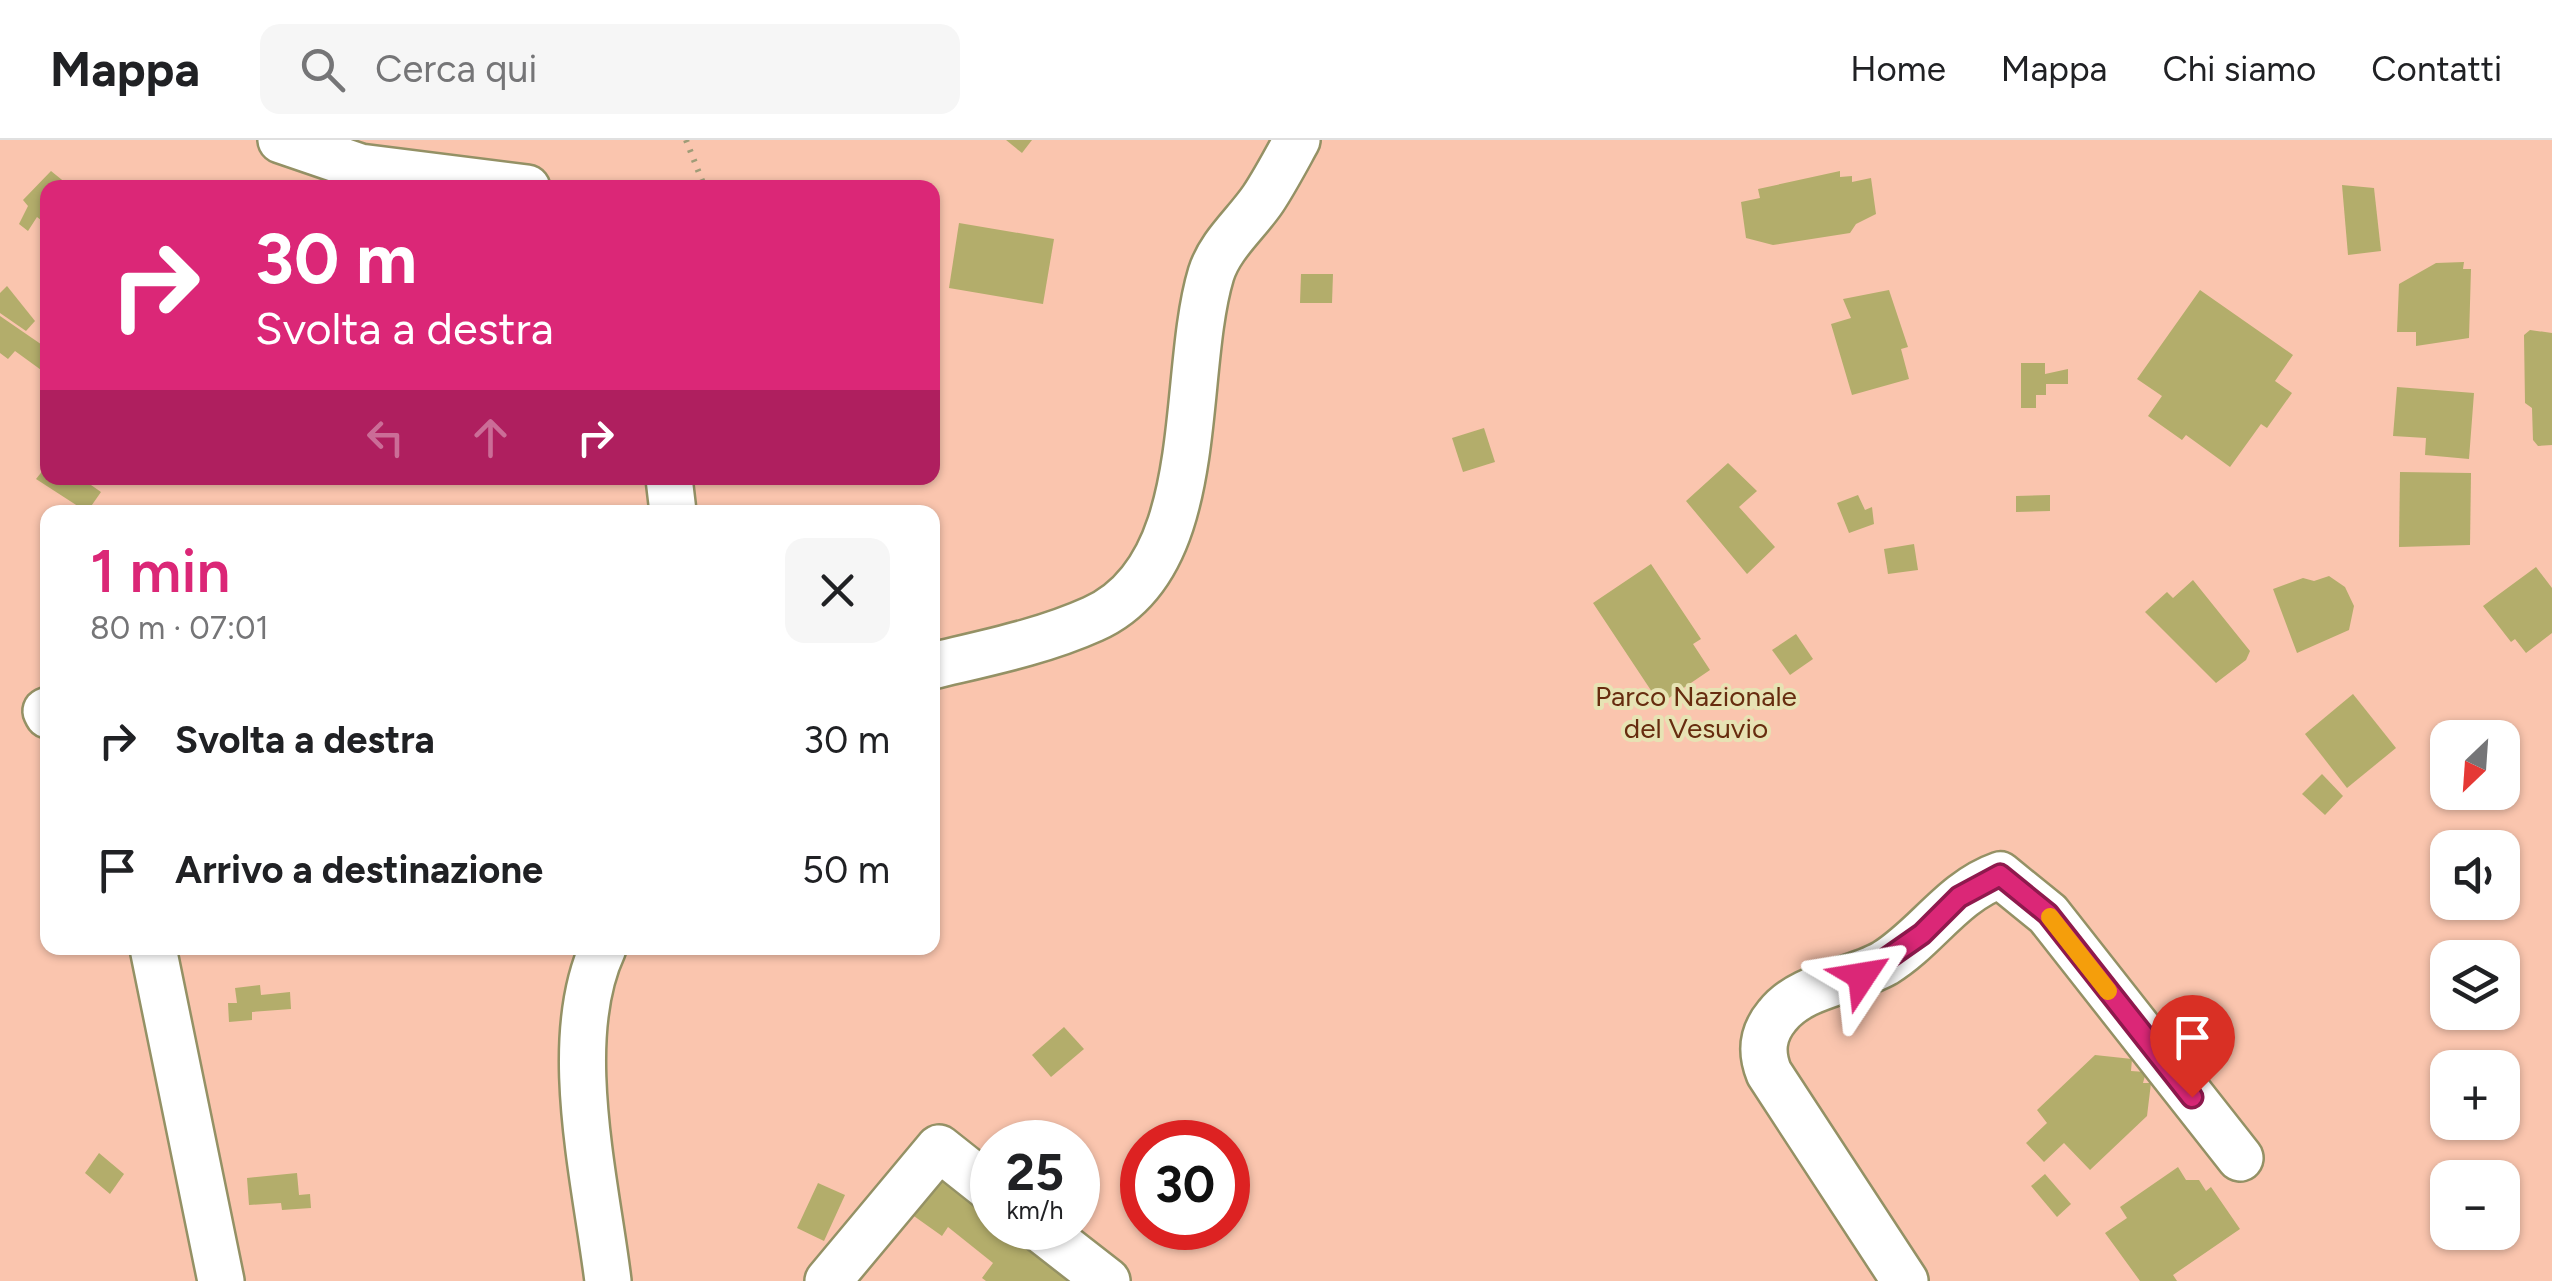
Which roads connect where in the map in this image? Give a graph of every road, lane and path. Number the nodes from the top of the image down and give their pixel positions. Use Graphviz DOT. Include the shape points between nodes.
graph roads {
  1 [pos="281,140"];
  2 [pos="686,140"];
  3 [pos="1297,140"];
  4 [pos="464,180"];
  5 [pos="702,180"];
  6 [pos="940,664"];
  7 [pos="154,955"];
  8 [pos="600,955"];
  9 [pos="2240,1158"];
  10 [pos="970,1172"];
  11 [pos="1067,1250"];
  12 [pos="221,1281"];
  13 [pos="608,1281"];
  14 [pos="828,1281"];
  15 [pos="1107,1281"];
  16 [pos="1905,1281"];
  1 -- 4 [label="street" via="360,167"];
  2 -- 5 [label="path"];
  3 -- 6 [label="street" via="1212,270 1196,337 1180,495 1165,540 1132,592 1096,618"];
  7 -- 12 [label="street"];
  8 -- 13 [label="street" via="591,974 583,1068"];
  9 -- 16 [label="street" via="2048,914 2000,875 1980,882 1890,960 1796,996 1764,1040 1769,1073"];
  10 -- 14 [label="street" via="940,1148"];
  11 -- 15 [label="street"];
}
